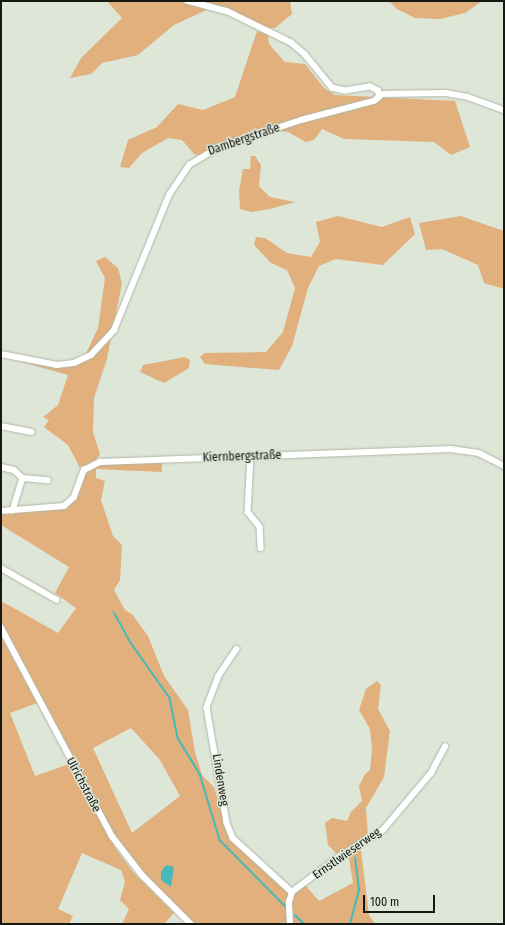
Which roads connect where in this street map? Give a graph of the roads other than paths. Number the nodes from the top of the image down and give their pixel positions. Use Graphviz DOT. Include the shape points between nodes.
graph roads {
  1 [pos="187,1"];
  2 [pos="379,94"];
  3 [pos="504,110"];
  4 [pos="1,354"];
  5 [pos="1,426"];
  6 [pos="31,432"];
  7 [pos="251,457"];
  8 [pos="504,466"];
  9 [pos="1,467"];
  10 [pos="23,478"];
  11 [pos="48,480"];
  12 [pos="13,510"];
  13 [pos="1,511"];
  14 [pos="261,548"];
  15 [pos="1,568"];
  16 [pos="57,600"];
  17 [pos="1,627"];
  18 [pos="237,650"];
  19 [pos="445,747"];
  20 [pos="292,892"];
  21 [pos="191,924"];
  22 [pos="290,924"];
  1 -- 2 [label="street" via="223,10 291,43 305,55 332,88 345,91 370,87"];
  2 -- 3 [label="street" via="407,91 452,94"];
  2 -- 4 [label="street, Dambergstraße" via="374,102 301,120 217,148 189,166 170,195 114,330 90,356 61,365"];
  5 -- 6 [label="street"];
  7 -- 8 [label="street, Kiernbergstraße" via="462,449 479,453"];
  7 -- 12 [label="street, Kiernbergstraße" via="96,463 84,470 68,503 54,508"];
  7 -- 14 [label="street" via="248,512 260,527"];
  9 -- 10 [label="street" via="14,470"];
  10 -- 11 [label="street"];
  10 -- 12 [label="street"];
  12 -- 13 [label="street, Kiernbergstraße"];
  15 -- 16 [label="street"];
  17 -- 21 [label="street, Ulrichstraße" via="112,836 142,876"];
  18 -- 20 [label="street, Lindenweg" via="218,676 207,708 227,824 234,838"];
  19 -- 20 [label="street, Ernstlwieserweg" via="431,773 383,830 340,856"];
  20 -- 22 [label="street" via="288,902"];
}
